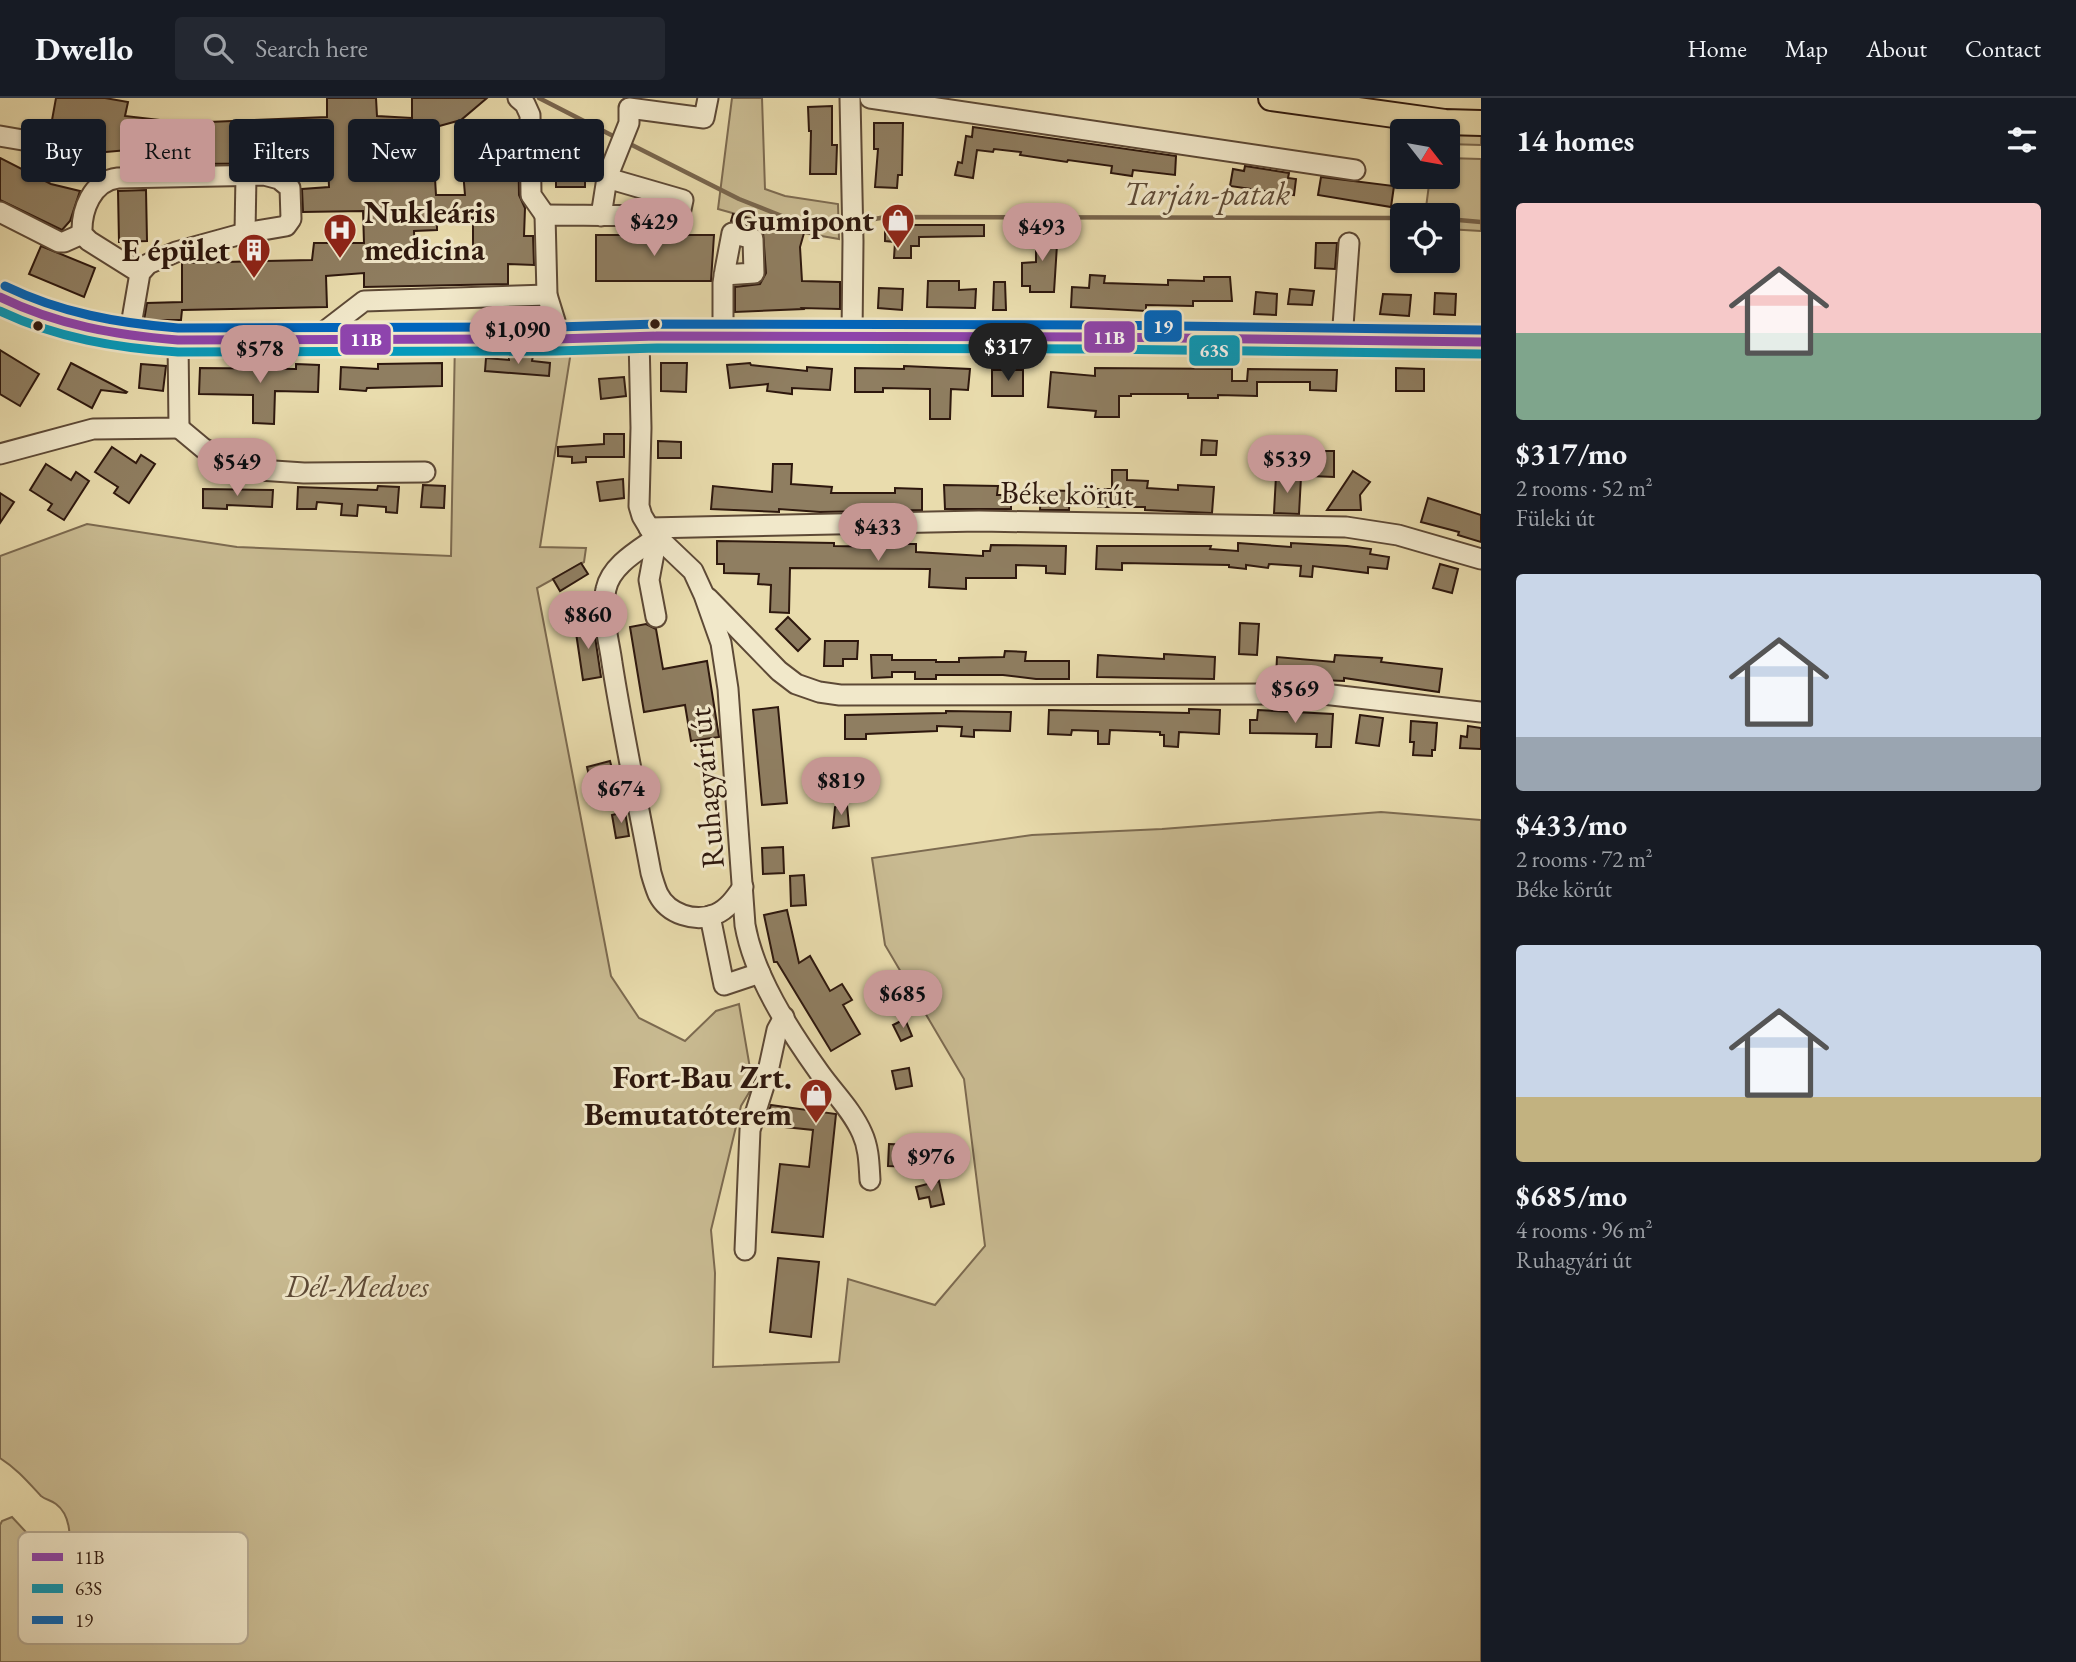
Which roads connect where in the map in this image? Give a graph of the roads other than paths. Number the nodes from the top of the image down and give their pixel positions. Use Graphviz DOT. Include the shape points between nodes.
graph roads {
  1 [pos="708,98"];
  2 [pos="850,98"];
  3 [pos="870,98"];
  4 [pos="1271,98"];
  5 [pos="522,100"];
  6 [pos="630,110"];
  7 [pos="1481,123"];
  8 [pos="0,136"];
  9 [pos="21,140"];
  10 [pos="1355,170"];
  11 [pos="229,176"];
  12 [pos="607,177"];
  13 [pos="246,182"];
  14 [pos="284,182"];
  15 [pos="0,212"];
  16 [pos="545,215"];
  17 [pos="601,216"];
  18 [pos="246,233"];
  19 [pos="82,234"];
  20 [pos="1349,243"];
  21 [pos="140,273"];
  22 [pos="724,275"];
  23 [pos="547,295"];
  24 [pos="0,297"];
  25 [pos="129,337"];
  26 [pos="639,337"];
  27 [pos="723,337"];
  28 [pos="852,337"];
  29 [pos="556,339"];
  30 [pos="178,340"];
  31 [pos="1345,340"];
  32 [pos="313,341"];
  33 [pos="1481,342"];
  34 [pos="178,428"];
  35 [pos="0,454"];
  36 [pos="425,472"];
  37 [pos="653,532"];
  38 [pos="1481,559"];
  39 [pos="704,595"];
  40 [pos="656,617"];
  41 [pos="1481,712"];
  42 [pos="743,887"];
  43 [pos="709,916"];
  44 [pos="760,973"];
  45 [pos="784,1017"];
  46 [pos="870,1180"];
  47 [pos="745,1250"];
  1 -- 6 [label="street" via="704,118"];
  2 -- 28 [label="street"];
  3 -- 10 [label="street"];
  4 -- 7 [label="main road"];
  5 -- 16 [label="street" via="530,115 531,195"];
  6 -- 12 [label="street"];
  8 -- 9 [label="street"];
  11 -- 19 [label="street" via="110,179 92,195"];
  12 -- 17 [label="street"];
  12 -- 17 [label="street" via="683,200 680,214"];
  13 -- 18 [label="street"];
  14 -- 18 [label="street" via="291,191 288,225"];
  15 -- 19 [label="street" via="51,240 64,242"];
  16 -- 17 [label="street"];
  16 -- 23 [label="street"];
  18 -- 21 [label="street" via="176,252 148,264"];
  19 -- 21 [label="street"];
  20 -- 31 [label="street"];
  21 -- 25 [label="street"];
  22 -- 27 [label="street"];
  23 -- 29 [label="street"];
  23 -- 32 [label="street" via="364,301"];
  24 -- 25 [label="main road" via="78,328"];
  25 -- 30 [label="main road"];
  26 -- 27 [label="main road"];
  26 -- 29 [label="main road"];
  26 -- 37 [label="street" via="639,506"];
  27 -- 28 [label="main road"];
  28 -- 31 [label="main road"];
  29 -- 32 [label="main road"];
  30 -- 32 [label="main road"];
  30 -- 34 [label="street"];
  31 -- 33 [label="main road"];
  34 -- 35 [label="street" via="93,429"];
  34 -- 36 [label="street" via="221,458 259,470"];
  37 -- 38 [label="street, Béke körút" via="979,521 1346,527 1398,535"];
  37 -- 39 [label="street, Ruhagyári út" via="693,571"];
  37 -- 40 [label="street" via="649,580"];
  37 -- 43 [label="street, Ruhagyári út" via="621,564 605,590 619,715 659,896 681,914"];
  39 -- 41 [label="street" via="779,671 796,684 819,692 1323,694"];
  39 -- 42 [label="street, Ruhagyári út" via="725,666"];
  42 -- 43 [label="street, Ruhagyári út" via="718,914"];
  42 -- 44 [label="street, Ruhagyári út" via="749,948"];
  43 -- 44 [label="street" via="724,985"];
  44 -- 45 [label="street, Ruhagyári út"];
  45 -- 46 [label="street, Ruhagyári út" via="863,1134"];
  45 -- 47 [label="street" via="750,1130"];
}
